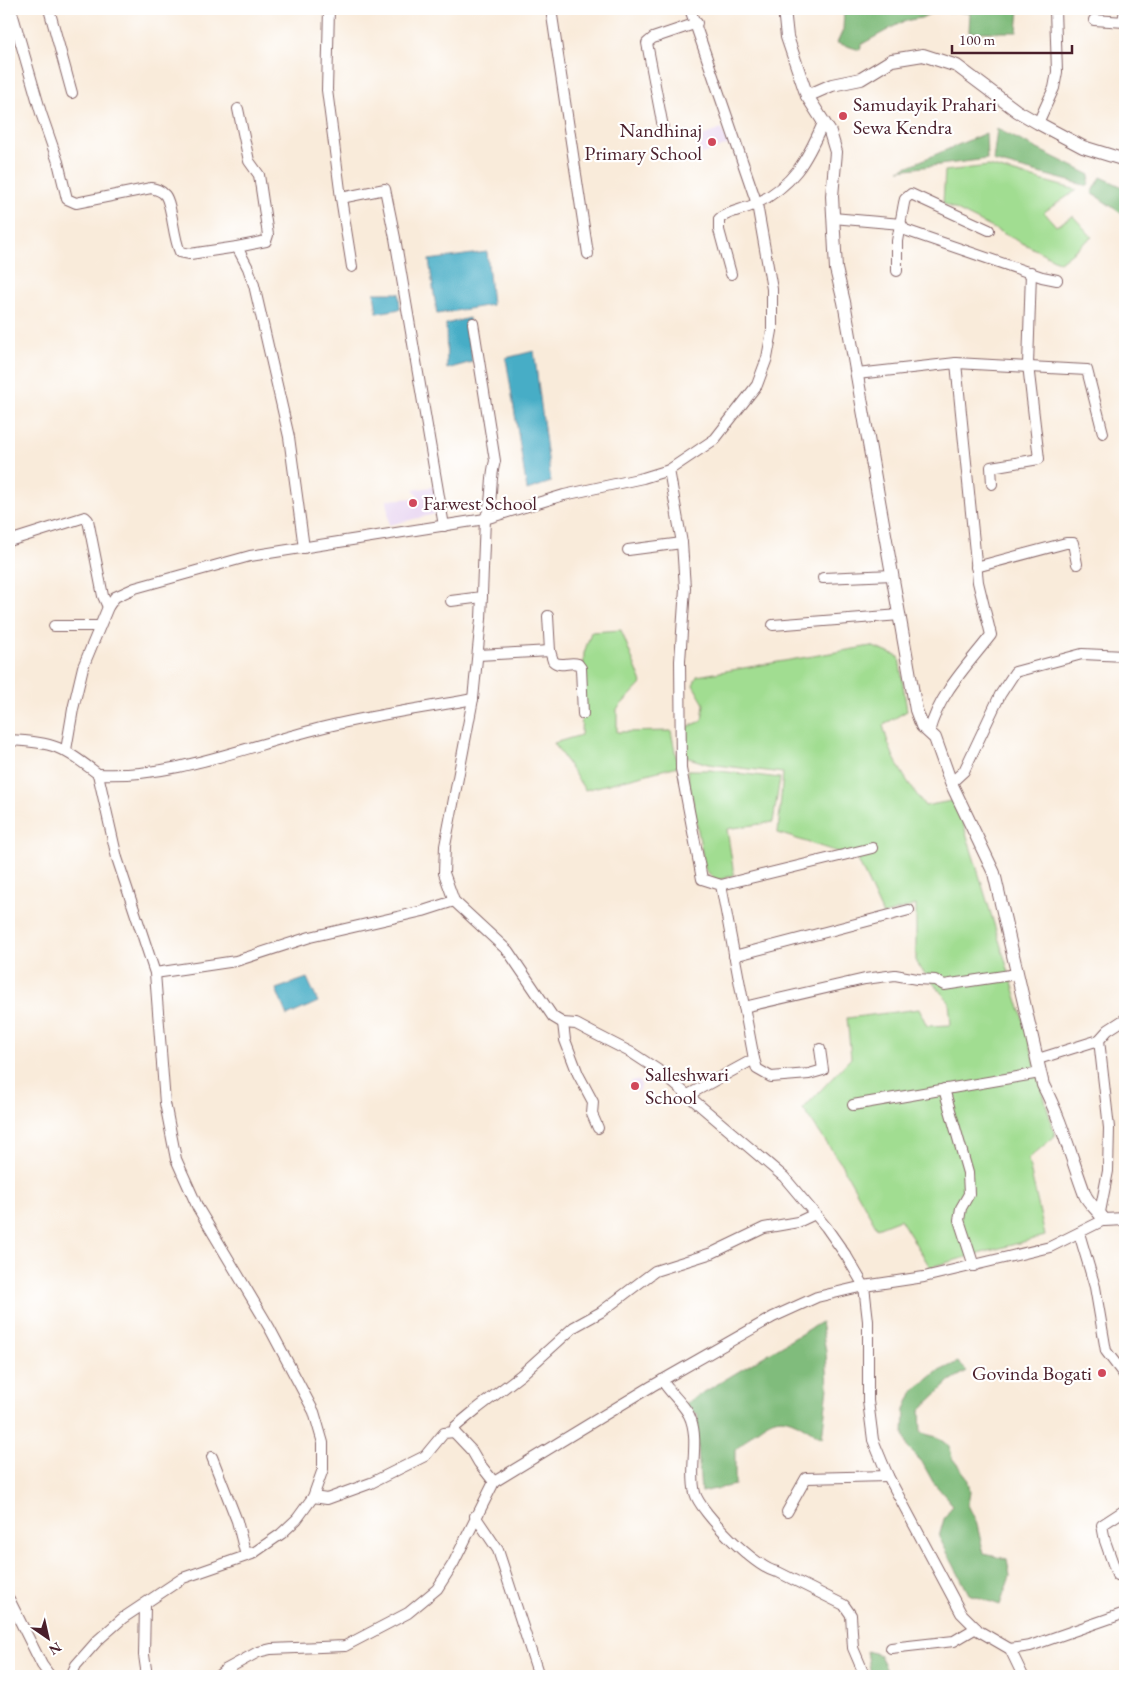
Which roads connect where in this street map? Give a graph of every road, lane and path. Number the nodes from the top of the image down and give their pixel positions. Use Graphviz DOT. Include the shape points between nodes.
graph roads {
  1 [pos="11,9"];
  2 [pos="49,9"];
  3 [pos="329,9"];
  4 [pos="550,9"];
  5 [pos="690,9"];
  6 [pos="784,9"];
  7 [pos="1055,9"];
  8 [pos="1125,9"];
  9 [pos="1094,20"];
  10 [pos="1124,22"];
  11 [pos="697,23"];
  12 [pos="72,93"];
  13 [pos="807,96"];
  14 [pos="238,109"];
  15 [pos="823,123"];
  16 [pos="1038,123"];
  17 [pos="663,127"];
  18 [pos="1125,160"];
  19 [pos="341,198"];
  20 [pos="757,204"];
  21 [pos="834,218"];
  22 [pos="901,224"];
  23 [pos="989,230"];
  24 [pos="237,248"];
  25 [pos="588,254"];
  26 [pos="352,267"];
  27 [pos="897,271"];
  28 [pos="1031,272"];
  29 [pos="731,274"];
  30 [pos="1057,280"];
  31 [pos="473,323"];
  32 [pos="956,363"];
  33 [pos="1028,365"];
  34 [pos="857,374"];
  35 [pos="1103,433"];
  36 [pos="669,470"];
  37 [pos="992,484"];
  38 [pos="485,519"];
  39 [pos="444,526"];
  40 [pos="9,541"];
  41 [pos="682,543"];
  42 [pos="304,548"];
  43 [pos="628,550"];
  44 [pos="1076,564"];
  45 [pos="976,567"];
  46 [pos="893,574"];
  47 [pos="823,578"];
  48 [pos="482,597"];
  49 [pos="451,601"];
  50 [pos="108,607"];
  51 [pos="900,615"];
  52 [pos="548,616"];
  53 [pos="773,625"];
  54 [pos="54,626"];
  55 [pos="100,626"];
  56 [pos="550,651"];
  57 [pos="478,655"];
  58 [pos="1125,656"];
  59 [pos="473,700"];
  60 [pos="583,714"];
  61 [pos="929,732"];
  62 [pos="9,740"];
  63 [pos="66,750"];
  64 [pos="98,774"];
  65 [pos="952,783"];
  66 [pos="872,848"];
  67 [pos="721,884"];
  68 [pos="454,901"];
  69 [pos="909,910"];
  70 [pos="734,956"];
  71 [pos="155,973"];
  72 [pos="1017,974"];
  73 [pos="744,1007"];
  74 [pos="1125,1019"];
  75 [pos="563,1023"];
  76 [pos="1099,1040"];
  77 [pos="820,1048"];
  78 [pos="754,1059"];
  79 [pos="1038,1059"];
  80 [pos="1040,1073"];
  81 [pos="944,1089"];
  82 [pos="688,1095"];
  83 [pos="853,1104"];
  84 [pos="598,1128"];
  85 [pos="815,1214"];
  86 [pos="1102,1216"];
  87 [pos="1125,1219"];
  88 [pos="1079,1233"];
  89 [pos="974,1266"];
  90 [pos="864,1286"];
  91 [pos="1125,1376"];
  92 [pos="662,1380"];
  93 [pos="454,1432"];
  94 [pos="212,1457"];
  95 [pos="888,1476"];
  96 [pos="494,1482"];
  97 [pos="313,1497"];
  98 [pos="1125,1510"];
  99 [pos="787,1512"];
  100 [pos="475,1516"];
  101 [pos="254,1554"];
  102 [pos="1117,1575"];
  103 [pos="9,1599"];
  104 [pos="145,1605"];
  105 [pos="1125,1613"];
  106 [pos="976,1628"];
  107 [pos="891,1648"];
  108 [pos="1010,1649"];
  109 [pos="50,1676"];
  110 [pos="72,1676"];
  111 [pos="146,1676"];
  112 [pos="218,1676"];
  113 [pos="539,1676"];
  114 [pos="865,1676"];
  115 [pos="1023,1676"];
  1 -- 24 [label="street" via="67,199 76,203 142,189 159,190 167,199 177,246 184,254"];
  2 -- 12 [label="street"];
  3 -- 19 [label="street" via="328,90"];
  4 -- 25 [label="street"];
  5 -- 11 [label="street"];
  6 -- 13 [label="street" via="787,38"];
  7 -- 16 [label="street" via="1057,72 1054,88"];
  8 -- 10 [label="street"];
  9 -- 10 [label="street"];
  11 -- 17 [label="street" via="653,38 648,43"];
  11 -- 20 [label="street"];
  13 -- 15 [label="street"];
  13 -- 16 [label="street" via="832,85 861,79 892,60 923,55 957,66"];
  14 -- 24 [label="street" via="249,162 259,175 268,235 266,241"];
  15 -- 20 [label="street" via="813,147 792,178"];
  15 -- 21 [label="street" via="830,132 836,152 832,196"];
  16 -- 18 [label="street" via="1083,146"];
  19 -- 26 [label="street"];
  19 -- 39 [label="street" via="381,189 386,192"];
  20 -- 29 [label="street" via="719,219"];
  20 -- 36 [label="street" via="772,288 772,331 767,358 757,385 715,439"];
  21 -- 22 [label="street"];
  21 -- 34 [label="street" via="836,268"];
  22 -- 23 [label="street" via="905,199 911,194"];
  22 -- 27 [label="street" via="897,241"];
  22 -- 28 [label="street" via="906,230"];
  24 -- 42 [label="street" via="254,285 289,437"];
  28 -- 30 [label="street"];
  28 -- 33 [label="street"];
  31 -- 38 [label="street" via="495,461 490,476 491,506"];
  32 -- 33 [label="street"];
  32 -- 34 [label="street"];
  32 -- 45 [label="street"];
  33 -- 35 [label="street" via="1087,370"];
  33 -- 37 [label="street" via="1039,459 992,467"];
  34 -- 46 [label="street"];
  36 -- 38 [label="street" via="564,495"];
  36 -- 41 [label="street"];
  38 -- 39 [label="street"];
  38 -- 48 [label="street"];
  39 -- 42 [label="street"];
  40 -- 50 [label="street" via="85,517"];
  41 -- 43 [label="street"];
  41 -- 67 [label="street" via="685,588 680,661 681,769 702,880"];
  42 -- 50 [label="street" via="250,556 135,588 115,597"];
  44 -- 45 [label="street" via="1073,544 1066,543"];
  45 -- 61 [label="street" via="991,635 946,693 933,716"];
  46 -- 47 [label="street"];
  46 -- 51 [label="street"];
  48 -- 49 [label="street"];
  48 -- 57 [label="street"];
  50 -- 55 [label="street"];
  51 -- 53 [label="street"];
  51 -- 61 [label="street" via="916,710 922,726"];
  52 -- 56 [label="street"];
  54 -- 55 [label="street"];
  55 -- 63 [label="street" via="83,667"];
  56 -- 57 [label="street"];
  56 -- 60 [label="street" via="554,663 578,664 581,668"];
  57 -- 59 [label="street"];
  58 -- 65 [label="street" via="1082,654 1015,672 1000,695 964,771"];
  59 -- 64 [label="street" via="313,730 212,760 128,776"];
  59 -- 68 [label="street" via="445,846 444,873"];
  61 -- 65 [label="street" via="935,738"];
  62 -- 63 [label="street" via="40,741"];
  63 -- 64 [label="street"];
  64 -- 71 [label="street" via="117,858"];
  65 -- 72 [label="street" via="994,873"];
  66 -- 67 [label="street"];
  67 -- 70 [label="street"];
  68 -- 71 [label="street" via="310,937 236,961"];
  68 -- 75 [label="street" via="508,951 553,1017"];
  69 -- 70 [label="street"];
  70 -- 73 [label="street"];
  71 -- 97 [label="street" via="165,1102 176,1159 198,1208 270,1327 314,1412 323,1443 323,1469"];
  72 -- 73 [label="street" via="944,985 935,980 895,975"];
  72 -- 79 [label="street"];
  73 -- 78 [label="street"];
  74 -- 76 [label="street"];
  75 -- 82 [label="street" via="576,1024 632,1053"];
  75 -- 84 [label="street" via="565,1040 593,1102 592,1114"];
  76 -- 79 [label="street"];
  76 -- 86 [label="street" via="1109,1128"];
  77 -- 78 [label="street" via="823,1070 809,1074 771,1077 757,1069"];
  78 -- 82 [label="street"];
  79 -- 80 [label="street"];
  80 -- 81 [label="street"];
  80 -- 86 [label="street" via="1057,1111 1086,1197"];
  81 -- 83 [label="street"];
  81 -- 89 [label="street" via="968,1173 970,1194 961,1208 959,1220"];
  82 -- 85 [label="street" via="784,1177"];
  85 -- 90 [label="street"];
  85 -- 93 [label="street" via="798,1222 764,1228 712,1253 655,1270 601,1312 574,1327 521,1375 455,1427"];
  86 -- 87 [label="street"];
  86 -- 88 [label="street"];
  88 -- 89 [label="street" via="1050,1247"];
  88 -- 91 [label="street" via="1096,1287 1106,1351"];
  89 -- 90 [label="street"];
  90 -- 92 [label="street" via="817,1297 773,1316"];
  90 -- 95 [label="street" via="868,1321 868,1401 873,1440"];
  92 -- 96 [label="street"];
  92 -- 114 [label="street" via="691,1418 694,1491 699,1503 758,1563 844,1605 851,1615 853,1648"];
  93 -- 96 [label="street"];
  93 -- 97 [label="street" via="444,1433 424,1456 371,1483 327,1499"];
  94 -- 101 [label="street" via="237,1521 245,1552"];
  95 -- 99 [label="street" via="806,1478"];
  95 -- 106 [label="street" via="961,1613"];
  96 -- 100 [label="street"];
  97 -- 101 [label="street" via="298,1519"];
  98 -- 102 [label="street" via="1102,1525"];
  100 -- 112 [label="street" via="453,1564 437,1588 408,1613 345,1646 258,1652"];
  100 -- 113 [label="street" via="498,1550"];
  101 -- 104 [label="street" via="183,1578"];
  103 -- 109 [label="street"];
  104 -- 110 [label="street" via="123,1618 98,1640 76,1665"];
  104 -- 111 [label="street"];
  105 -- 108 [label="street" via="1030,1646"];
  106 -- 107 [label="street" via="954,1641"];
  106 -- 108 [label="street"];
  108 -- 115 [label="street"];
}
